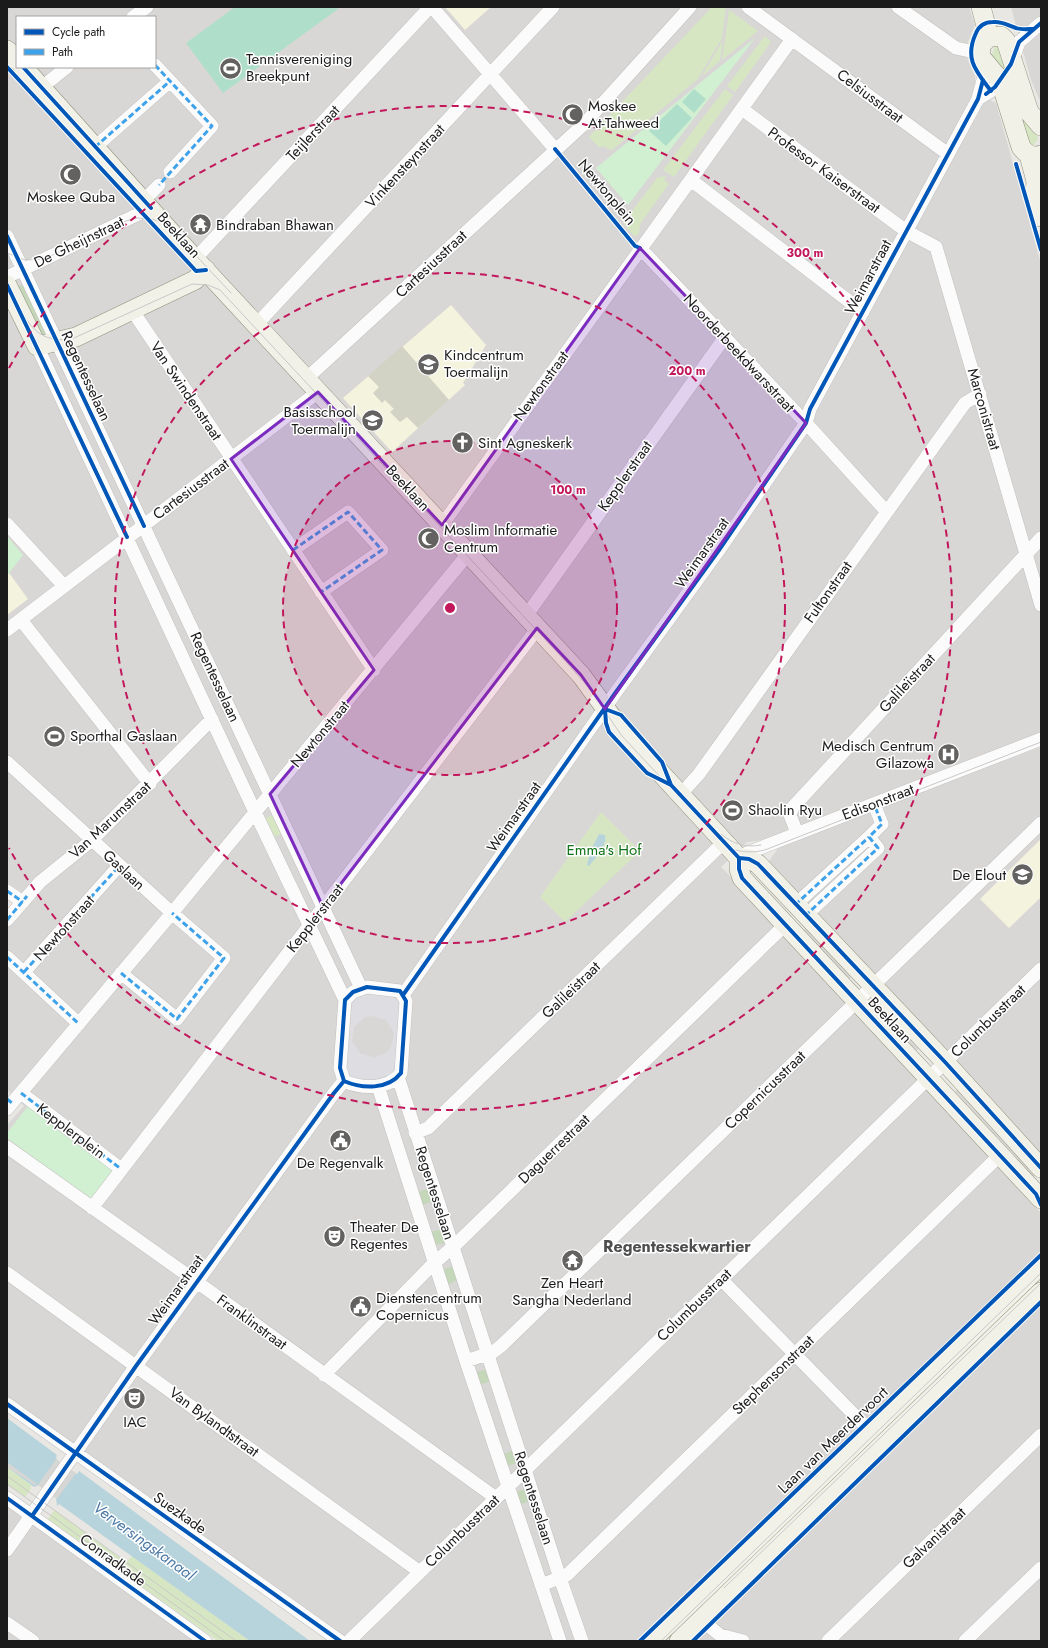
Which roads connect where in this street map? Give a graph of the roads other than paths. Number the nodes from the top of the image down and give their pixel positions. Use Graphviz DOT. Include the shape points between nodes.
graph roads {
  1 [pos="147,7"];
  2 [pos="431,7"];
  3 [pos="553,7"];
  4 [pos="690,7"];
  5 [pos="748,7"];
  6 [pos="898,7"];
  7 [pos="981,7"];
  8 [pos="996,7"];
  9 [pos="134,16"];
  10 [pos="1041,23"];
  11 [pos="792,39"];
  12 [pos="1006,43"];
  13 [pos="7,50"];
  14 [pos="16,59"];
  15 [pos="156,66"];
  16 [pos="990,67"];
  17 [pos="24,68"];
  18 [pos="67,68"];
  19 [pos="491,74"];
  20 [pos="169,82"];
  21 [pos="42,87"];
  22 [pos="978,99"];
  23 [pos="742,110"];
  24 [pos="1041,126"];
  25 [pos="95,147"];
  26 [pos="555,149"];
  27 [pos="948,154"];
  28 [pos="1035,155"];
  29 [pos="170,172"];
  30 [pos="691,180"];
  31 [pos="159,185"];
  32 [pos="147,204"];
  33 [pos="1041,217"];
  34 [pos="906,231"];
  35 [pos="7,236"];
  36 [pos="640,248"];
  37 [pos="201,265"];
  38 [pos="22,269"];
  39 [pos="7,277"];
  40 [pos="7,285"];
  41 [pos="132,310"];
  42 [pos="863,312"];
  43 [pos="256,325"];
  44 [pos="725,337"];
  45 [pos="57,342"];
  46 [pos="37,346"];
  47 [pos="312,386"];
  48 [pos="980,394"];
  49 [pos="806,423"];
  50 [pos="231,459"];
  51 [pos="886,511"];
  52 [pos="7,524"];
  53 [pos="442,525"];
  54 [pos="144,526"];
  55 [pos="127,537"];
  56 [pos="1041,538"];
  57 [pos="293,550"];
  58 [pos="468,554"];
  59 [pos="1026,555"];
  60 [pos="64,586"];
  61 [pos="321,592"];
  62 [pos="1041,605"];
  63 [pos="21,620"];
  64 [pos="532,622"];
  65 [pos="7,630"];
  66 [pos="374,670"];
  67 [pos="605,709"];
  68 [pos="212,719"];
  69 [pos="1041,739"];
  70 [pos="7,762"];
  71 [pos="150,784"];
  72 [pos="676,790"];
  73 [pos="270,794"];
  74 [pos="874,804"];
  75 [pos="255,812"];
  76 [pos="1041,823"];
  77 [pos="797,833"];
  78 [pos="92,840"];
  79 [pos="724,842"];
  80 [pos="739,858"];
  81 [pos="119,866"];
  82 [pos="8,895"];
  83 [pos="25,899"];
  84 [pos="323,907"];
  85 [pos="800,910"];
  86 [pos="172,913"];
  87 [pos="7,920"];
  88 [pos="309,925"];
  89 [pos="785,925"];
  90 [pos="7,957"];
  91 [pos="1041,969"];
  92 [pos="24,972"];
  93 [pos="121,973"];
  94 [pos="874,986"];
  95 [pos="361,988"];
  96 [pos="403,995"];
  97 [pos="345,1000"];
  98 [pos="857,1002"];
  99 [pos="79,1024"];
  100 [pos="945,1062"];
  101 [pos="398,1077"];
  102 [pos="928,1078"];
  103 [pos="344,1081"];
  104 [pos="378,1086"];
  105 [pos="21,1093"];
  106 [pos="9,1104"];
  107 [pos="415,1133"];
  108 [pos="7,1148"];
  109 [pos="999,1156"];
  110 [pos="1041,1168"];
  111 [pos="121,1170"];
  112 [pos="1041,1199"];
  113 [pos="92,1208"];
  114 [pos="453,1247"];
  115 [pos="434,1263"];
  116 [pos="1041,1265"];
  117 [pos="7,1274"];
  118 [pos="721,1279"];
  119 [pos="197,1282"];
  120 [pos="1041,1292"];
  121 [pos="487,1355"];
  122 [pos="794,1355"];
  123 [pos="466,1361"];
  124 [pos="136,1366"];
  125 [pos="324,1375"];
  126 [pos="7,1404"];
  127 [pos="870,1431"];
  128 [pos="1041,1435"];
  129 [pos="74,1453"];
  130 [pos="525,1470"];
  131 [pos="509,1486"];
  132 [pos="7,1498"];
  133 [pos="496,1498"];
  134 [pos="32,1516"];
  135 [pos="7,1550"];
  136 [pos="1041,1568"];
  137 [pos="420,1572"];
  138 [pos="560,1578"];
  139 [pos="541,1585"];
  140 [pos="701,1620"];
  141 [pos="7,1623"];
  142 [pos="33,1641"];
  143 [pos="205,1641"];
  144 [pos="340,1641"];
  145 [pos="348,1641"];
  146 [pos="560,1641"];
  147 [pos="582,1641"];
  148 [pos="652,1641"];
  149 [pos="679,1641"];
  150 [pos="743,1641"];
  151 [pos="828,1641"];
  152 [pos="965,1641"];
  1 -- 9 [label="street"];
  2 -- 19 [label="street"];
  2 -- 37 [label="street, Teijlerstraat"];
  3 -- 19 [label="street, Vinkensteynstraat"];
  4 -- 26 [label="street" via="583,125"];
  5 -- 11 [label="street"];
  6 -- 16 [label="street" via="956,48"];
  7 -- 12 [label="street"];
  8 -- 12 [label="street"];
  10 -- 12 [label="street"];
  11 -- 23 [label="street, Newtonplein"];
  11 -- 27 [label="street, Celsiusstraat"];
  12 -- 16 [label="street" via="982,42"];
  12 -- 24 [label="street" via="1030,112"];
  13 -- 14 [label="street"];
  15 -- 20 [label="street"];
  16 -- 22 [label="street, Weimarstraat" via="982,80"];
  16 -- 22 [label="street, Weimarstraat" via="991,91"];
  16 -- 28 [label="street" via="1024,151"];
  17 -- 21 [label="street, Beeklaan"];
  18 -- 21 [label="street"];
  19 -- 26 [label="street"];
  19 -- 43 [label="street, Vinkensteynstraat"];
  20 -- 25 [label="street"];
  20 -- 29 [label="street" via="212,126"];
  21 -- 25 [label="street, Beeklaan"];
  22 -- 27 [label="street, Weimarstraat"];
  23 -- 30 [label="street, Newtonplein"];
  23 -- 34 [label="street, Professor Kaiserstraat"];
  25 -- 32 [label="street, Beeklaan"];
  26 -- 47 [label="street, Cartesiusstraat"];
  27 -- 34 [label="street, Weimarstraat"];
  28 -- 33 [label="street" via="1035,194"];
  30 -- 36 [label="street, Newtonplein"];
  30 -- 42 [label="street"];
  31 -- 32 [label="street, De Gheijnstraat"];
  32 -- 37 [label="street, Beeklaan"];
  32 -- 38 [label="street, De Gheijnstraat"];
  34 -- 42 [label="street, Weimarstraat"];
  34 -- 48 [label="street, Marconistraat" via="930,242 939,252"];
  35 -- 38 [label="street, Regentesselaan"];
  36 -- 44 [label="street, Noorderbeekdwarsstraat"];
  36 -- 53 [label="street, Newtonstraat"];
  37 -- 41 [label="street, Teijlerstraat" via="195,280"];
  37 -- 43 [label="street, Beeklaan"];
  38 -- 39 [label="street, De Gheijnstraat"];
  38 -- 45 [label="street, Regentesselaan"];
  40 -- 46 [label="street, Regentesselaan"];
  41 -- 45 [label="street, Teijlerstraat"];
  41 -- 50 [label="street, Van Swindenstraat"];
  42 -- 49 [label="street, Weimarstraat" via="810,409"];
  43 -- 47 [label="street, Beeklaan"];
  44 -- 49 [label="street, Noorderbeekdwarsstraat"];
  44 -- 64 [label="street, Kepplerstraat"];
  45 -- 46 [label="street, Teijlerstraat"];
  45 -- 54 [label="street, Regentesselaan"];
  46 -- 55 [label="street, Regentesselaan"];
  47 -- 50 [label="street, Cartesiusstraat" via="296,409"];
  47 -- 53 [label="street, Beeklaan"];
  48 -- 51 [label="street, Fultonstraat" via="964,403"];
  48 -- 59 [label="street, Marconistraat"];
  49 -- 51 [label="street, Noorderbeekdwarsstraat"];
  49 -- 67 [label="street, Weimarstraat"];
  50 -- 54 [label="street, Cartesiusstraat"];
  50 -- 57 [label="street, Van Swindenstraat"];
  51 -- 72 [label="street, Fultonstraat" via="699,774"];
  52 -- 60 [label="street"];
  53 -- 58 [label="street, Beeklaan"];
  54 -- 55 [label="street, Cartesiusstraat"];
  54 -- 73 [label="street, Regentesselaan"];
  55 -- 60 [label="street, Cartesiusstraat"];
  55 -- 68 [label="street, Regentesselaan"];
  56 -- 59 [label="street, Galileïstraat"];
  57 -- 61 [label="street, Van Swindenstraat"];
  57 -- 61 [label="street" via="348,512 382,550"];
  58 -- 64 [label="street, Beeklaan"];
  58 -- 66 [label="street, Newtonstraat"];
  59 -- 62 [label="street, Marconistraat"];
  59 -- 77 [label="street, Galileïstraat" via="793,807 790,815"];
  60 -- 63 [label="street, Cartesiusstraat"];
  61 -- 66 [label="street, Van Swindenstraat"];
  63 -- 65 [label="street, Cartesiusstraat"];
  63 -- 71 [label="street"];
  64 -- 67 [label="street, Beeklaan" via="581,675"];
  64 -- 84 [label="street, Kepplerstraat"];
  66 -- 73 [label="street, Newtonstraat"];
  67 -- 72 [label="street, Beeklaan" via="609,732 647,773"];
  67 -- 96 [label="street, Weimarstraat"];
  68 -- 71 [label="street, Van Marumstraat"];
  68 -- 75 [label="street, Regentesselaan"];
  69 -- 74 [label="street, Edisonstraat"];
  70 -- 78 [label="street, Gaslaan"];
  71 -- 78 [label="street, Van Marumstraat"];
  72 -- 79 [label="street, Beeklaan"];
  73 -- 75 [label="street, Newtonstraat"];
  73 -- 84 [label="street, Regentesselaan"];
  74 -- 77 [label="street, Edisonstraat"];
  74 -- 85 [label="street" via="882,824 869,837 878,848"];
  75 -- 86 [label="street, Newtonstraat"];
  75 -- 88 [label="street, Regentesselaan"];
  76 -- 94 [label="street, Copernicusstraat"];
  77 -- 80 [label="street, Edisonstraat"];
  78 -- 81 [label="street, Gaslaan"];
  78 -- 83 [label="street, Van Marumstraat" via="40,882"];
  79 -- 80 [label="street, Beeklaan"];
  79 -- 107 [label="street, Galileïstraat" via="428,1128"];
  80 -- 85 [label="street, Beeklaan" via="749,859 758,864"];
  80 -- 89 [label="street, Beeklaan" via="742,878"];
  81 -- 86 [label="street, Gaslaan"];
  81 -- 92 [label="street, Newtonstraat"];
  82 -- 83 [label="street"];
  83 -- 87 [label="street, Van Marumstraat"];
  84 -- 88 [label="street, Kepplerstraat"];
  84 -- 95 [label="street, Regentesselaan"];
  85 -- 94 [label="street, Beeklaan"];
  86 -- 93 [label="street, Newtonstraat"];
  86 -- 93 [label="street" via="224,958 177,1019"];
  88 -- 97 [label="street, Regentesselaan"];
  88 -- 111 [label="street, Kepplerstraat"];
  89 -- 98 [label="street, Beeklaan"];
  89 -- 114 [label="street, Daguerrestraat"];
  90 -- 92 [label="street, Newtonstraat"];
  91 -- 100 [label="street, Columbusstraat"];
  92 -- 99 [label="street, Newtonstraat"];
  93 -- 99 [label="street, Newtonstraat"];
  94 -- 98 [label="street, Copernicusstraat"];
  94 -- 100 [label="street, Beeklaan"];
  95 -- 96 [label="street" via="395,990"];
  95 -- 97 [label="street" via="352,992"];
  96 -- 101 [label="street" via="406,1001 404,1038 401,1073"];
  97 -- 103 [label="street" via="340,1068"];
  98 -- 102 [label="street, Beeklaan"];
  98 -- 121 [label="street, Copernicusstraat" via="507,1340"];
  99 -- 105 [label="street, Newtonstraat"];
  100 -- 102 [label="street, Columbusstraat"];
  100 -- 110 [label="street, Beeklaan"];
  101 -- 104 [label="street"];
  101 -- 107 [label="street, Regentesselaan"];
  102 -- 109 [label="street, Beeklaan"];
  102 -- 118 [label="street, Columbusstraat"];
  103 -- 104 [label="street"];
  103 -- 119 [label="street, Weimarstraat"];
  104 -- 115 [label="street, Regentesselaan"];
  105 -- 106 [label="street, Newtonstraat"];
  105 -- 111 [label="street, Kepplerplein"];
  107 -- 114 [label="street, Regentesselaan"];
  108 -- 113 [label="street, Franklinstraat"];
  109 -- 112 [label="street, Beeklaan"];
  109 -- 122 [label="street, Stephensonstraat"];
  111 -- 113 [label="street, Kepplerstraat"];
  113 -- 119 [label="street, Franklinstraat"];
  114 -- 115 [label="street, Daguerrestraat"];
  114 -- 121 [label="street, Regentesselaan"];
  115 -- 123 [label="street, Regentesselaan"];
  115 -- 125 [label="street, Daguerrestraat"];
  116 -- 127 [label="street, Laan van Meerdervoort"];
  117 -- 124 [label="street, Van Bylandtstraat"];
  118 -- 122 [label="street"];
  118 -- 130 [label="street, Columbusstraat"];
  119 -- 124 [label="street, Weimarstraat"];
  119 -- 125 [label="street, Franklinstraat"];
  120 -- 140 [label="street"];
  121 -- 123 [label="street"];
  121 -- 130 [label="street, Regentesselaan"];
  122 -- 127 [label="street"];
  122 -- 138 [label="street, Stephensonstraat" via="572,1570"];
  123 -- 131 [label="street, Regentesselaan"];
  124 -- 129 [label="street, Weimarstraat"];
  124 -- 137 [label="street, Van Bylandtstraat"];
  125 -- 133 [label="street, Franklinstraat"];
  126 -- 129 [label="street, Suezkade"];
  127 -- 148 [label="street, Laan van Meerdervoort"];
  128 -- 151 [label="street, Galvanistraat"];
  129 -- 134 [label="street, Weimarstraat"];
  129 -- 144 [label="street, Suezkade"];
  130 -- 131 [label="street, Columbusstraat"];
  130 -- 138 [label="street, Regentesselaan"];
  131 -- 133 [label="street, Columbusstraat"];
  131 -- 139 [label="street, Regentesselaan"];
  132 -- 134 [label="street, Conradkade"];
  133 -- 137 [label="street, Columbusstraat"];
  134 -- 135 [label="street, Weimarstraat"];
  134 -- 143 [label="street, Conradkade"];
  136 -- 152 [label="street"];
  137 -- 145 [label="street, Columbusstraat"];
  138 -- 139 [label="street, Stephensonstraat"];
  138 -- 147 [label="street, Regentesselaan"];
  139 -- 146 [label="street, Regentesselaan"];
  140 -- 149 [label="street"];
  140 -- 150 [label="street" via="720,1635"];
  141 -- 142 [label="street"];
}
